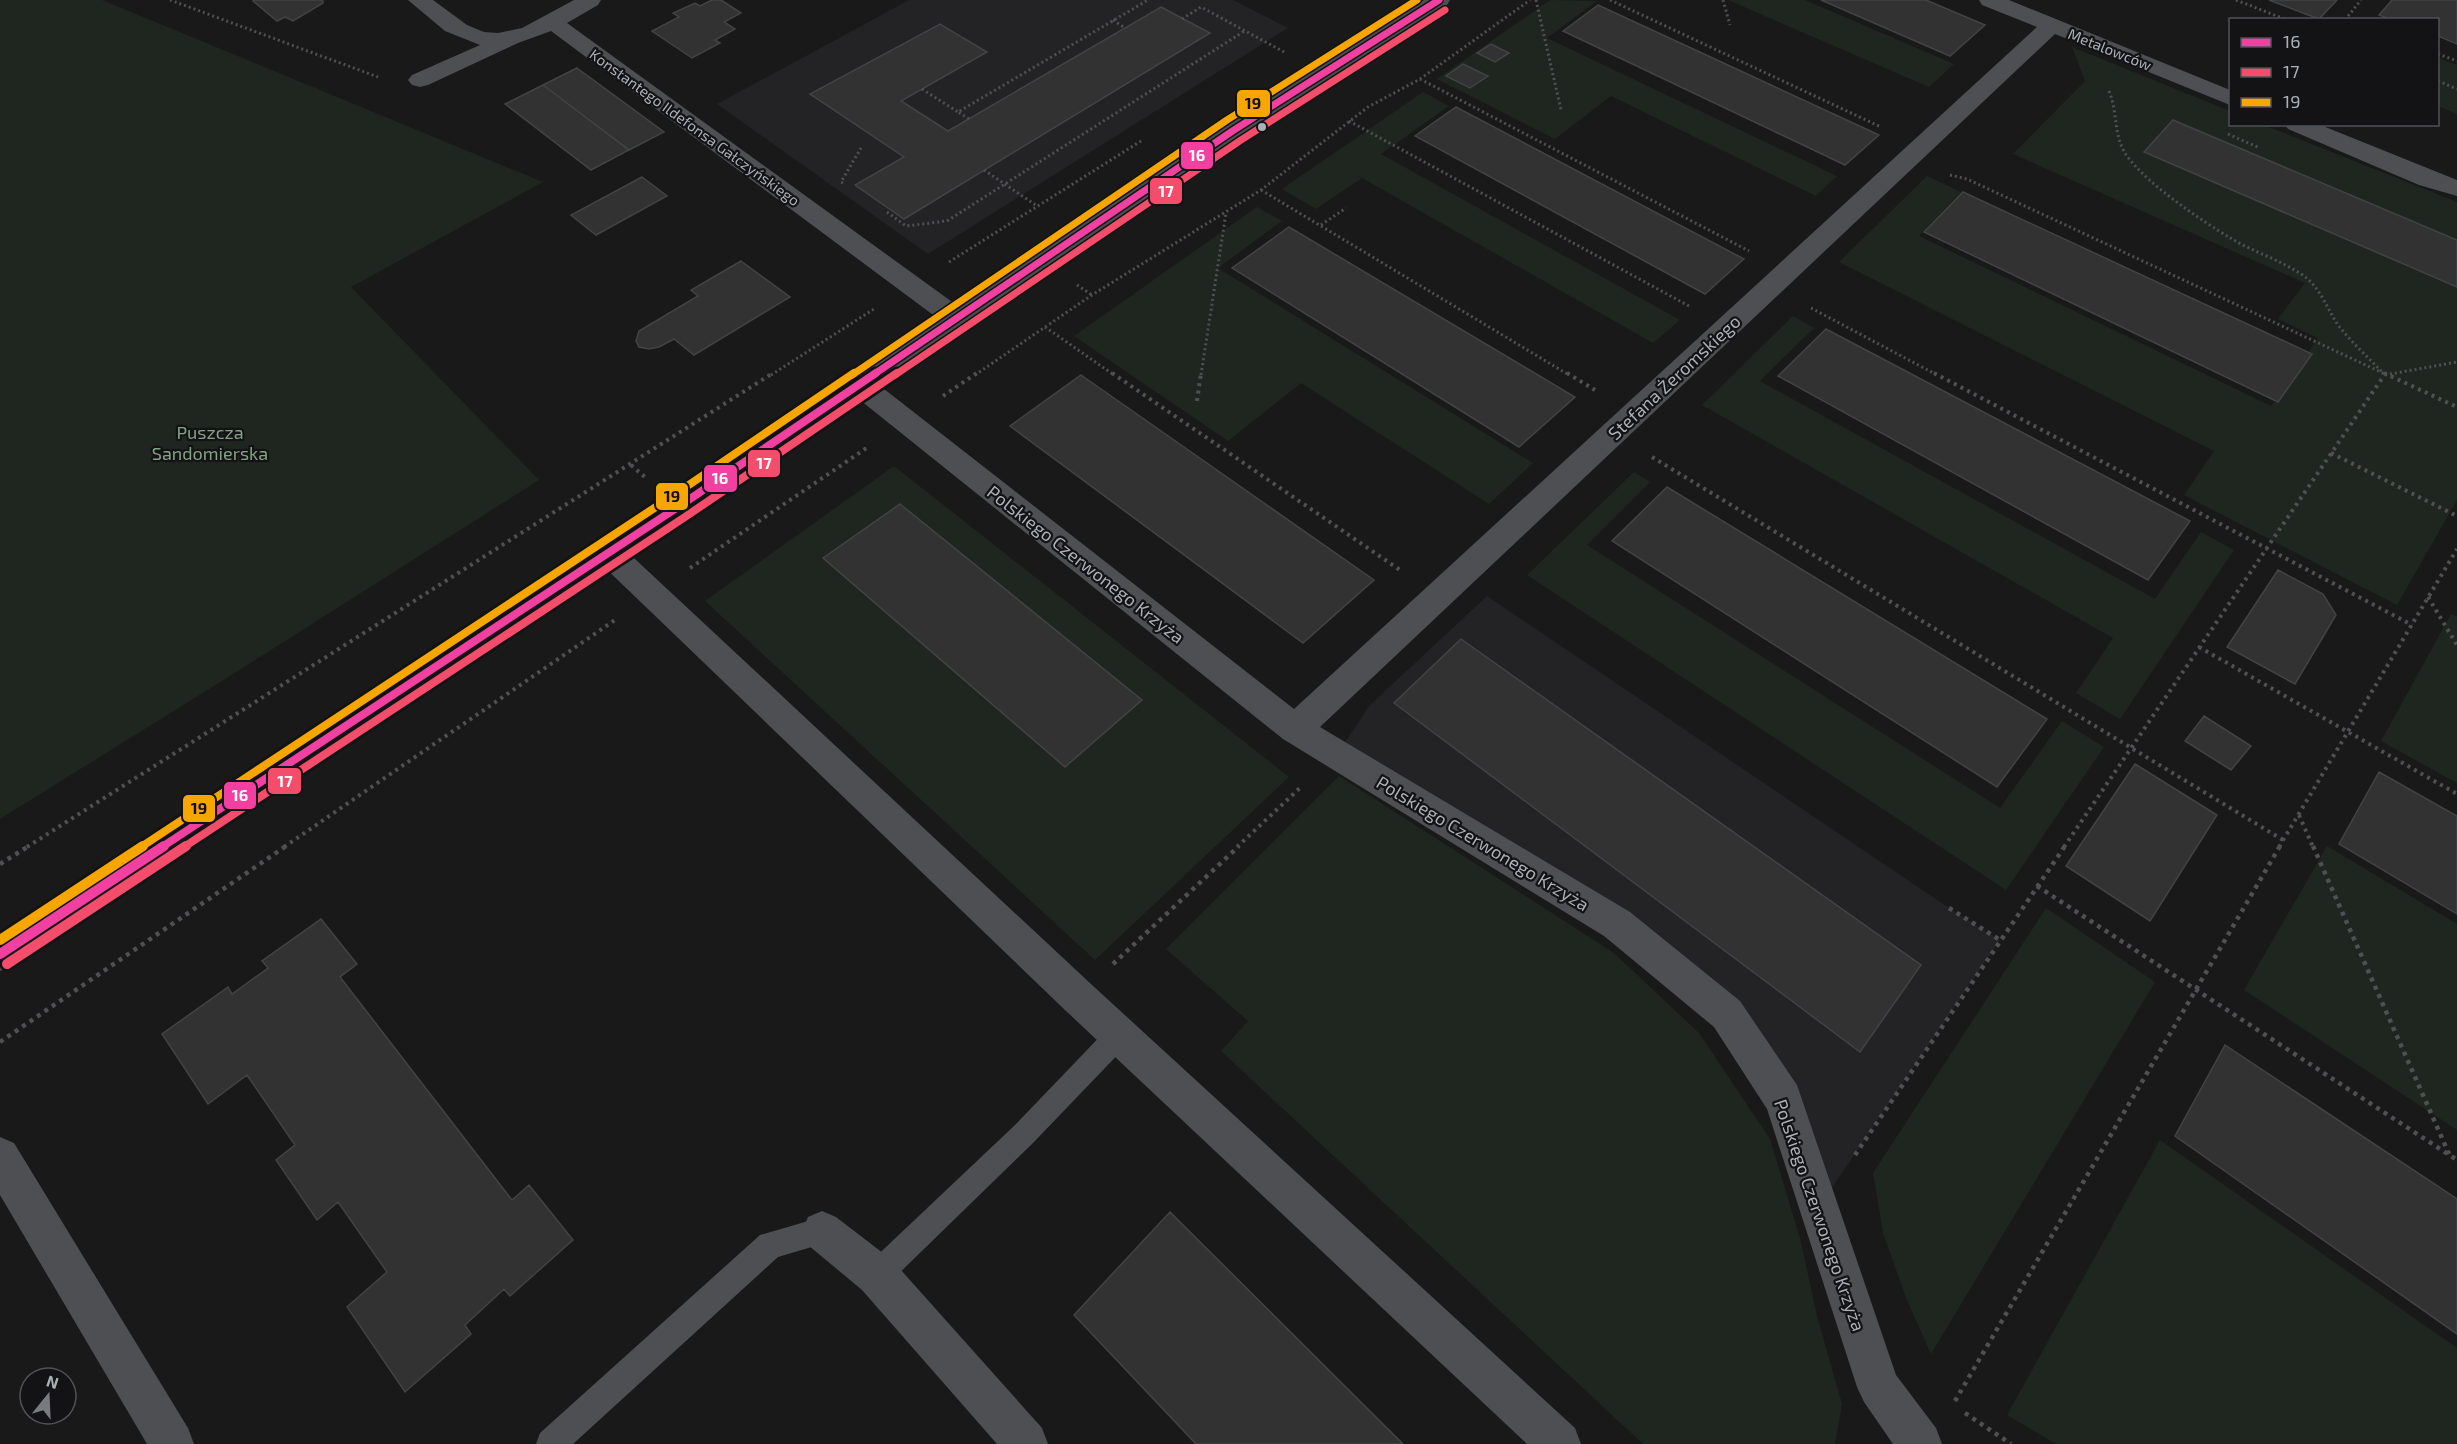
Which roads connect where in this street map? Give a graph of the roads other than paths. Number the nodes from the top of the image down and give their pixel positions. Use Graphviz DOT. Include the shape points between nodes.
graph roads {
  1 [pos="420,0"];
  2 [pos="590,0"];
  3 [pos="1439,0"];
  4 [pos="1990,0"];
  5 [pos="552,22"];
  6 [pos="2052,25"];
  7 [pos="513,39"];
  8 [pos="420,80"];
  9 [pos="2229,98"];
  10 [pos="2301,126"];
  11 [pos="2457,188"];
  12 [pos="957,319"];
  13 [pos="860,385"];
  14 [pos="609,553"];
  15 [pos="1295,729"];
  16 [pos="0,954"];
  17 [pos="1119,1035"];
  18 [pos="0,1157"];
  19 [pos="822,1231"];
  20 [pos="877,1275"];
  21 [pos="172,1444"];
  22 [pos="551,1444"];
  23 [pos="1026,1444"];
  24 [pos="1559,1444"];
  25 [pos="1920,1444"];
  1 -- 7 [label="street" via="464,33 491,41"];
  2 -- 5 [label="street"];
  3 -- 12 [label="street" via="1234,130"];
  4 -- 6 [label="street, Metalowców"];
  5 -- 7 [label="street"];
  5 -- 12 [label="street, Konstantego Ildefonsa Gałczyńskiego"];
  6 -- 9 [label="street, Metalowców"];
  6 -- 15 [label="street, Stefana Żeromskiego"];
  7 -- 8 [label="street"];
  10 -- 11 [label="street"];
  12 -- 13 [label="street"];
  13 -- 14 [label="street"];
  13 -- 15 [label="street, Polskiego Czerwonego Krzyża"];
  14 -- 16 [label="street"];
  14 -- 17 [label="street"];
  15 -- 25 [label="street, Polskiego Czerwonego Krzyża" via="1617,924 1727,1014 1783,1099 1879,1387"];
  17 -- 20 [label="lane" via="1024,1134"];
  17 -- 24 [label="street"];
  18 -- 21 [label="street"];
  19 -- 20 [label="street"];
  19 -- 22 [label="lane" via="771,1245"];
  20 -- 23 [label="street"];
}
